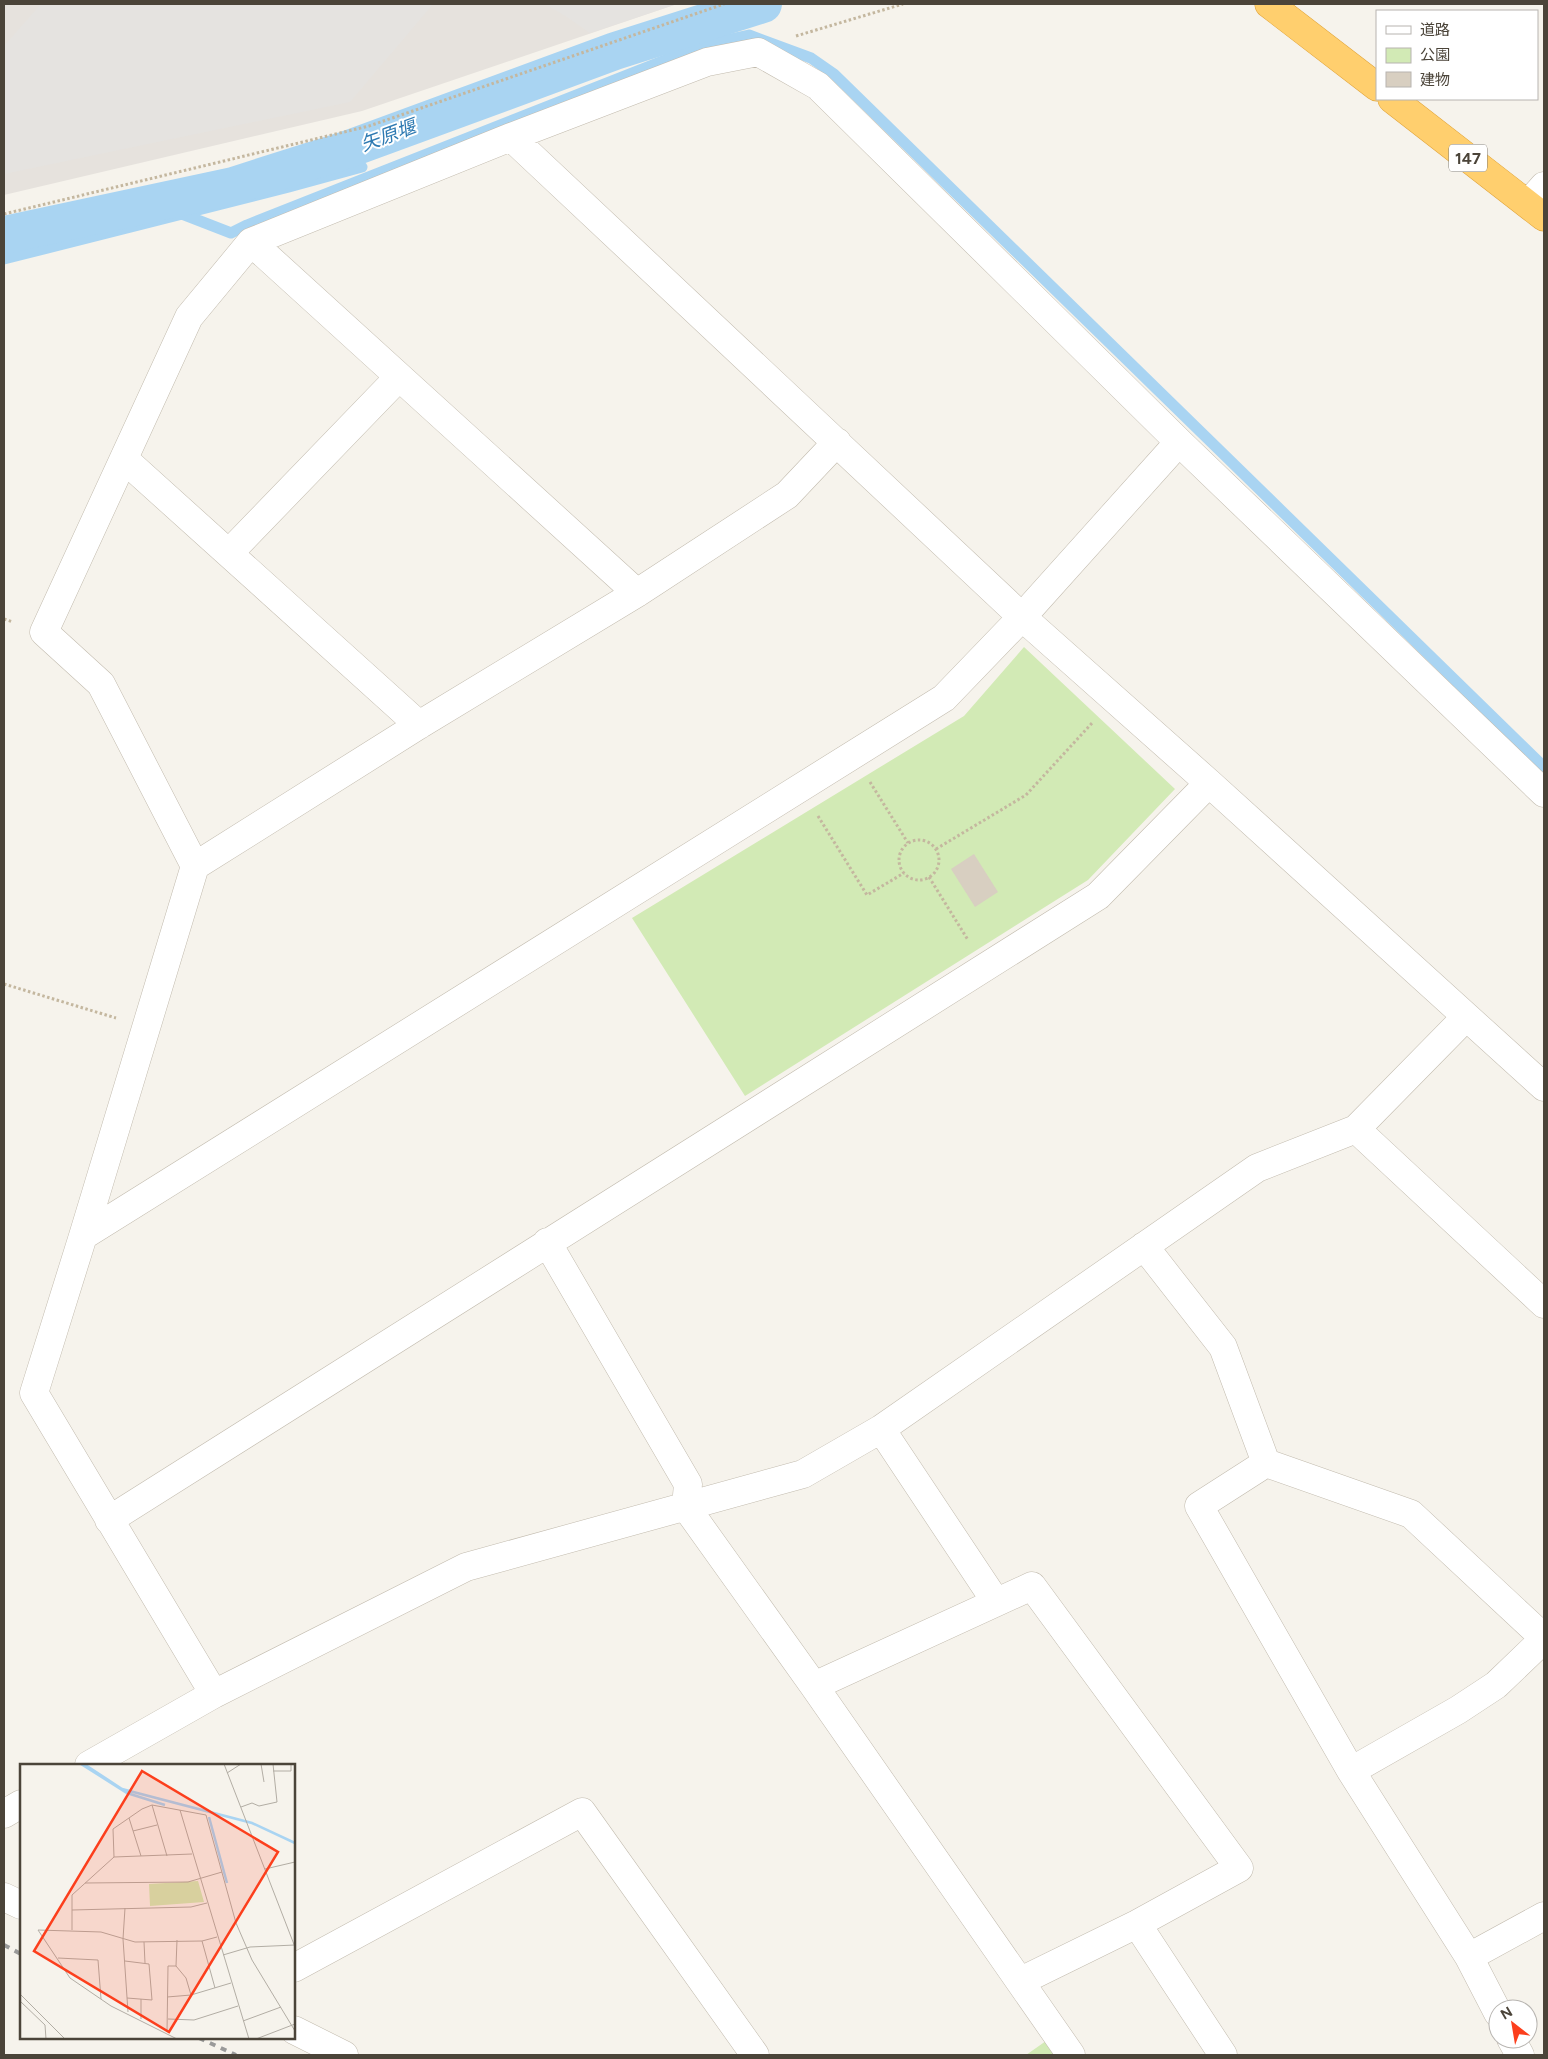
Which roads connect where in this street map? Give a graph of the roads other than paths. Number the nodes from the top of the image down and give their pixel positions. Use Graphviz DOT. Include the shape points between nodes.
graph roads {
  1 [pos="1269,4"];
  2 [pos="1376,86"];
  3 [pos="1393,100"];
  4 [pos="511,137"];
  5 [pos="1539,202"];
  6 [pos="252,242"];
  7 [pos="399,377"];
  8 [pos="837,442"];
  9 [pos="1179,442"];
  10 [pos="124,459"];
  11 [pos="229,553"];
  12 [pos="636,593"];
  13 [pos="1022,617"];
  14 [pos="419,725"];
  15 [pos="1209,782"];
  16 [pos="1544,792"];
  17 [pos="195,866"];
  18 [pos="1466,1017"];
  19 [pos="1544,1087"];
  20 [pos="1356,1129"];
  21 [pos="84,1236"];
  22 [pos="547,1242"];
  23 [pos="1144,1246"];
  24 [pos="1544,1304"];
  25 [pos="881,1430"];
  26 [pos="1266,1464"];
  27 [pos="686,1507"];
  28 [pos="109,1520"];
  29 [pos="996,1602"];
  30 [pos="1544,1639"];
  31 [pos="814,1686"];
  32 [pos="214,1694"];
  33 [pos="91,1764"];
  34 [pos="1351,1771"];
  35 [pos="20,1805"];
  36 [pos="4,1814"];
  37 [pos="4,1897"];
  38 [pos="20,1905"];
  39 [pos="1544,1916"];
  40 [pos="1137,1924"];
  41 [pos="1469,1957"];
  42 [pos="295,1967"];
  43 [pos="1021,1981"];
  44 [pos="1491,1999"];
  45 [pos="295,2030"];
  46 [pos="344,2055"];
  47 [pos="755,2055"];
  48 [pos="1072,2055"];
  49 [pos="1223,2055"];
  1 -- 2 [label="highway"];
  3 -- 5 [label="highway, 147"];
  4 -- 6 [label="street"];
  4 -- 8 [label="street"];
  4 -- 9 [label="street" via="706,62 758,52 818,86"];
  6 -- 7 [label="street"];
  6 -- 10 [label="street" via="188,317"];
  7 -- 11 [label="street"];
  7 -- 12 [label="street"];
  8 -- 12 [label="street" via="787,495"];
  8 -- 13 [label="street"];
  9 -- 13 [label="street"];
  9 -- 16 [label="street"];
  10 -- 11 [label="street"];
  10 -- 17 [label="street" via="44,632 101,684"];
  11 -- 14 [label="street"];
  12 -- 14 [label="street"];
  13 -- 15 [label="street"];
  13 -- 21 [label="street" via="944,698"];
  14 -- 17 [label="street"];
  15 -- 18 [label="street"];
  15 -- 22 [label="street" via="1098,896"];
  17 -- 21 [label="street"];
  18 -- 19 [label="street"];
  18 -- 20 [label="street"];
  20 -- 23 [label="street" via="1258,1168"];
  20 -- 24 [label="street"];
  21 -- 28 [label="street" via="34,1393"];
  22 -- 27 [label="street" via="688,1484"];
  22 -- 28 [label="street"];
  23 -- 25 [label="street"];
  23 -- 26 [label="street" via="1222,1347"];
  25 -- 27 [label="street" via="803,1474"];
  25 -- 29 [label="street"];
  26 -- 30 [label="street" via="1411,1514"];
  26 -- 34 [label="street" via="1199,1506"];
  27 -- 31 [label="street"];
  27 -- 32 [label="street" via="466,1567"];
  28 -- 32 [label="street"];
  29 -- 31 [label="street"];
  29 -- 40 [label="street" via="1032,1586 1239,1868"];
  30 -- 34 [label="street" via="1489,1690"];
  31 -- 43 [label="street"];
  32 -- 33 [label="street"];
  34 -- 41 [label="street"];
  35 -- 36 [label="street"];
  37 -- 38 [label="street"];
  39 -- 41 [label="street"];
  40 -- 43 [label="street"];
  40 -- 49 [label="street"];
  41 -- 44 [label="street"];
  42 -- 47 [label="street" via="582,1812"];
  43 -- 48 [label="street"];
  45 -- 46 [label="street"];
}
